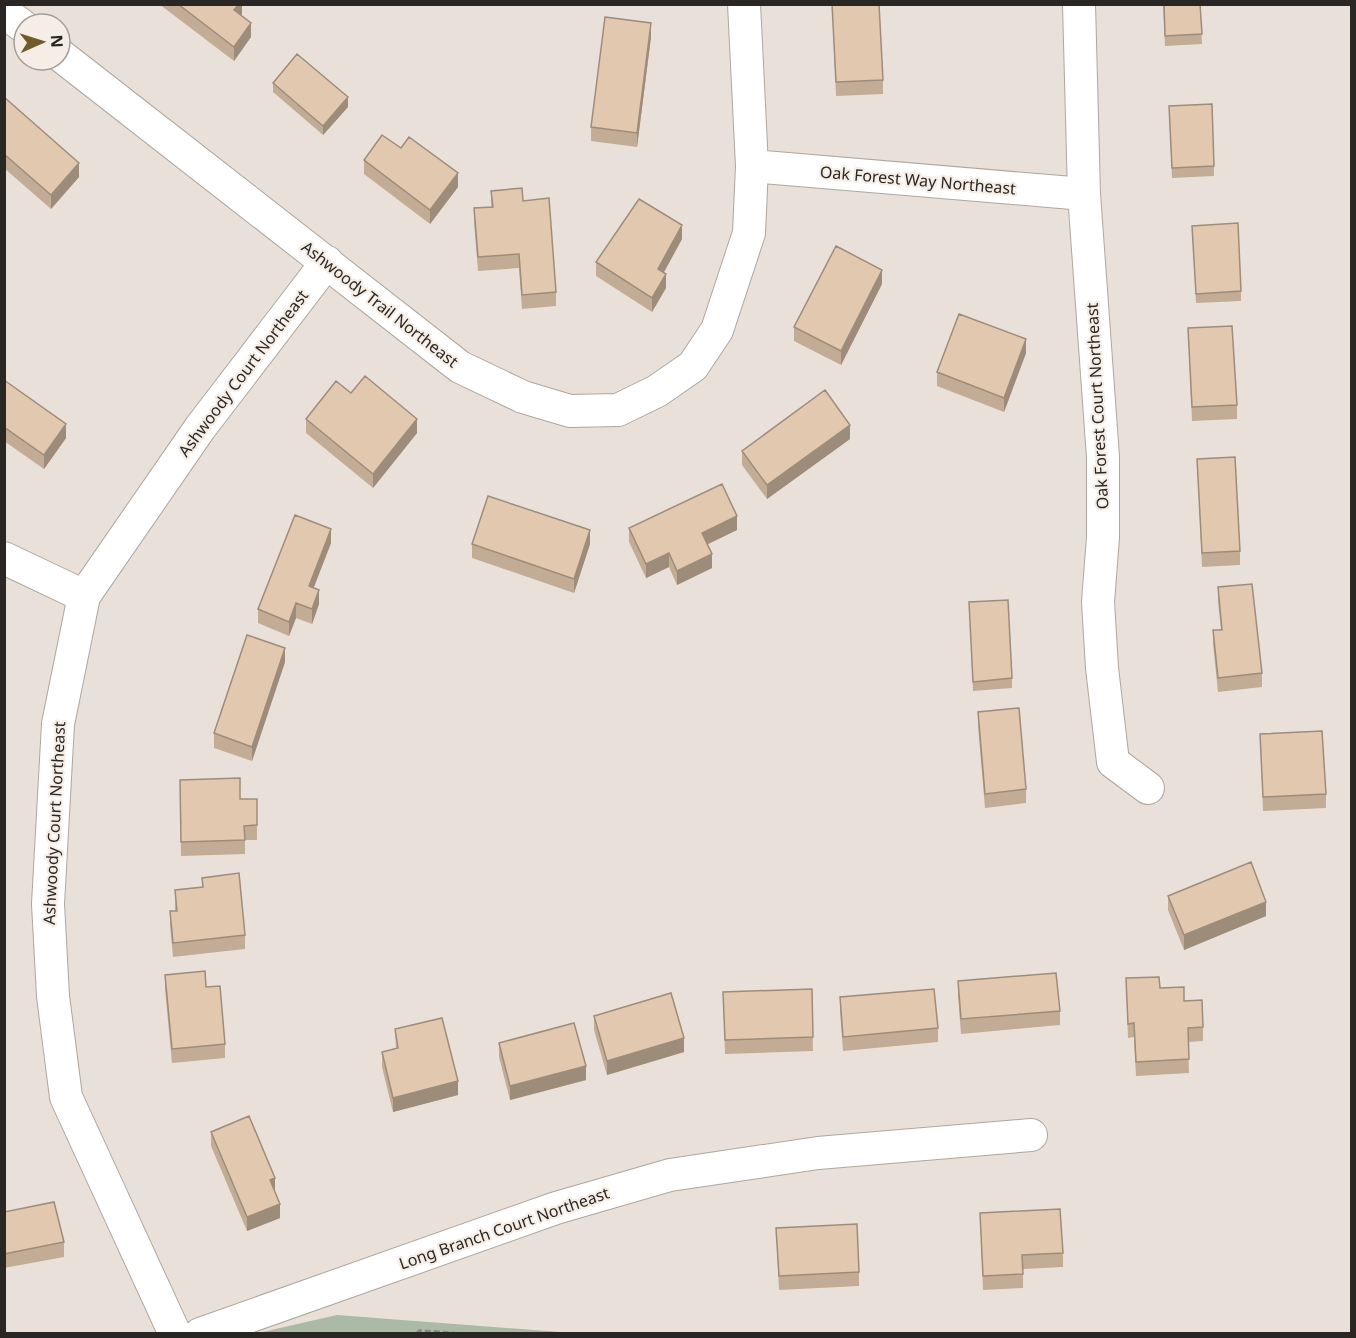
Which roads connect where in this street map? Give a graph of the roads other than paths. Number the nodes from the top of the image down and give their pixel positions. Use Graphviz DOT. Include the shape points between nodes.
graph roads {
  1 [pos="744,4"];
  2 [pos="1079,4"];
  3 [pos="72,64"];
  4 [pos="752,166"];
  5 [pos="1084,194"];
  6 [pos="327,262"];
  7 [pos="4,558"];
  8 [pos="84,596"];
  9 [pos="1148,788"];
  10 [pos="1031,1135"];
  11 [pos="176,1334"];
  12 [pos="200,1334"];
  1 -- 4 [label="street, Ashwoody Trail Northeast"];
  2 -- 5 [label="street, Oak Forest Court Northeast"];
  3 -- 6 [label="street, Ashwoody Trail Northeast"];
  4 -- 5 [label="street, Oak Forest Way Northeast"];
  4 -- 6 [label="street, Ashwoody Trail Northeast" via="749,233 717,330 693,366 657,391 618,410 570,411 523,398 460,367"];
  5 -- 9 [label="street, Oak Forest Court Northeast" via="1103,457 1098,602 1102,668 1113,762"];
  6 -- 8 [label="street, Ashwoody Court Northeast" via="200,428"];
  7 -- 8 [label="street"];
  8 -- 11 [label="street, Ashwoody Court Northeast" via="58,724 48,904 54,1007 66,1097"];
  10 -- 12 [label="street, Long Branch Court Northeast" via="818,1154 670,1175 556,1208"];
}
